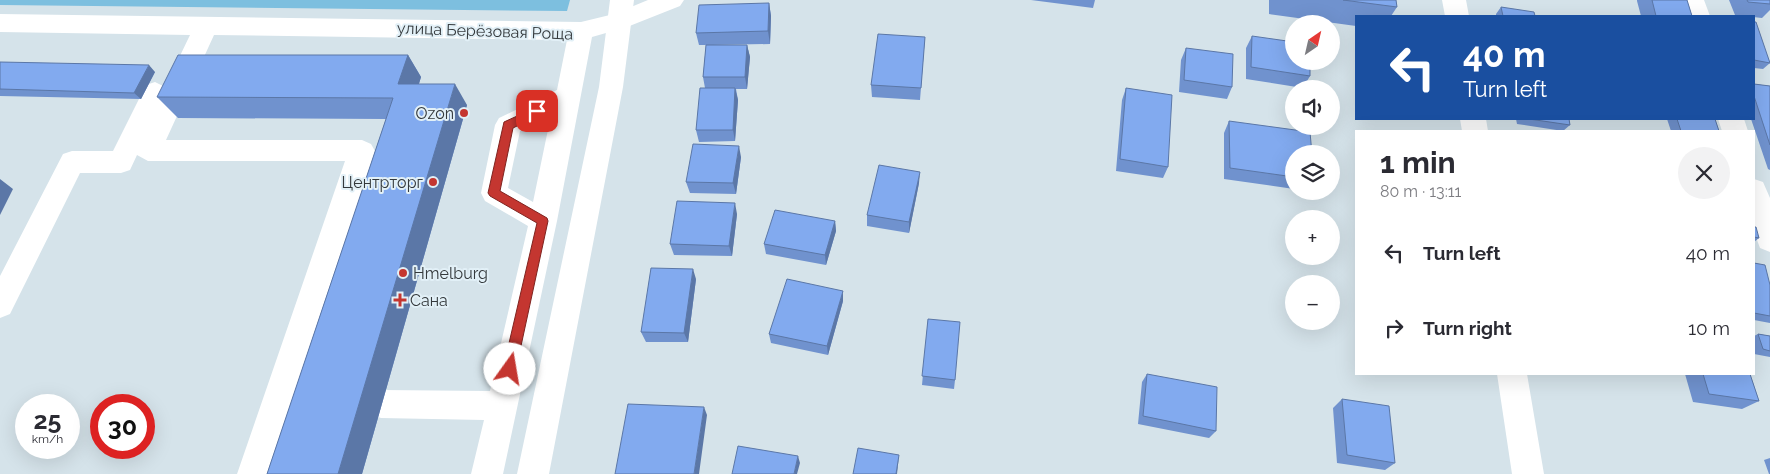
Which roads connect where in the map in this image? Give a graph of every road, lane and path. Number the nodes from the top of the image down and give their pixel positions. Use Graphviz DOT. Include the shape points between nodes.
graph roads {
  1 [pos="672,0"];
  2 [pos="1454,0"];
  3 [pos="1692,0"];
  4 [pos="621,11"];
  5 [pos="1457,15"];
  6 [pos="1698,15"];
  7 [pos="0,23"];
  8 [pos="197,26"];
  9 [pos="580,31"];
  10 [pos="567,96"];
  11 [pos="1755,193"];
  12 [pos="543,221"];
  13 [pos="1770,240"];
  14 [pos="0,305"];
  15 [pos="1512,375"];
  16 [pos="381,404"];
  17 [pos="501,406"];
  18 [pos="253,474"];
  19 [pos="486,474"];
  20 [pos="533,474"];
  21 [pos="1528,474"];
  1 -- 4 [label="street"];
  2 -- 5 [label="street"];
  3 -- 6 [label="street"];
  4 -- 9 [label="street"];
  4 -- 20 [label="street" via="611,87"];
  7 -- 8 [label="street, улица Берёзовая Роща"];
  8 -- 9 [label="street, улица Берёзовая Роща"];
  8 -- 14 [label="street" via="121,162 72,162"];
  8 -- 18 [label="street" via="148,150 362,151 293,403"];
  9 -- 10 [label="street, улица Берёзовая Роща"];
  10 -- 12 [label="street, улица Берёзовая Роща"];
  10 -- 12 [label="street" via="508,125 494,193"];
  11 -- 13 [label="street"];
  12 -- 17 [label="street, улица Берёзовая Роща"];
  15 -- 21 [label="street"];
  16 -- 17 [label="street"];
  17 -- 19 [label="street, улица Берёзовая Роща"];
}
